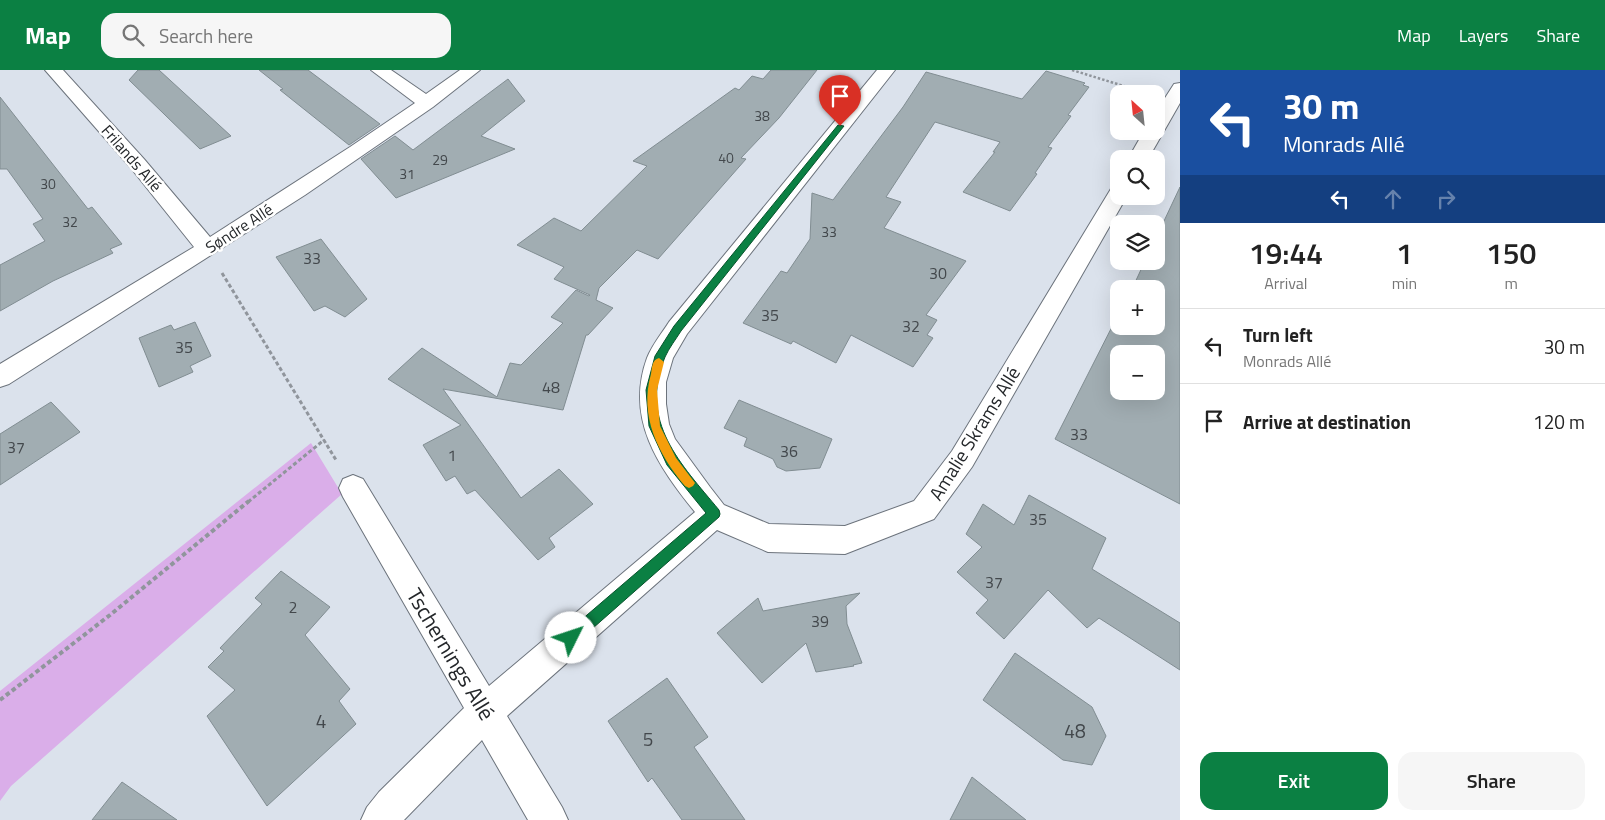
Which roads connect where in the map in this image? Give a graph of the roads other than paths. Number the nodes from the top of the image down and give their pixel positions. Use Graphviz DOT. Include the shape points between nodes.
graph roads {
  1 [pos="54,70"];
  2 [pos="380,70"];
  3 [pos="471,70"];
  4 [pos="886,70"];
  5 [pos="1180,88"];
  6 [pos="427,103"];
  7 [pos="1165,113"];
  8 [pos="1111,205"];
  9 [pos="207,248"];
  10 [pos="0,377"];
  11 [pos="353,488"];
  12 [pos="714,514"];
  13 [pos="485,712"];
  14 [pos="380,820"];
  15 [pos="549,820"];
  1 -- 9 [label="street, Frilands Allé"];
  2 -- 6 [label="street"];
  3 -- 6 [label="street, Søndre Allé"];
  4 -- 12 [label="street" via="678,328 660,356 652,390 655,426 672,461"];
  5 -- 7 [label="street"];
  6 -- 9 [label="street, Søndre Allé"];
  8 -- 12 [label="street, Amalie Skrams Allé" via="962,459 924,510 846,540 768,538"];
  9 -- 10 [label="street, Søndre Allé"];
  11 -- 13 [label="street, Tschernings Allé"];
  12 -- 13 [label="street"];
  13 -- 14 [label="street"];
  13 -- 15 [label="street, Tschernings Allé"];
}
